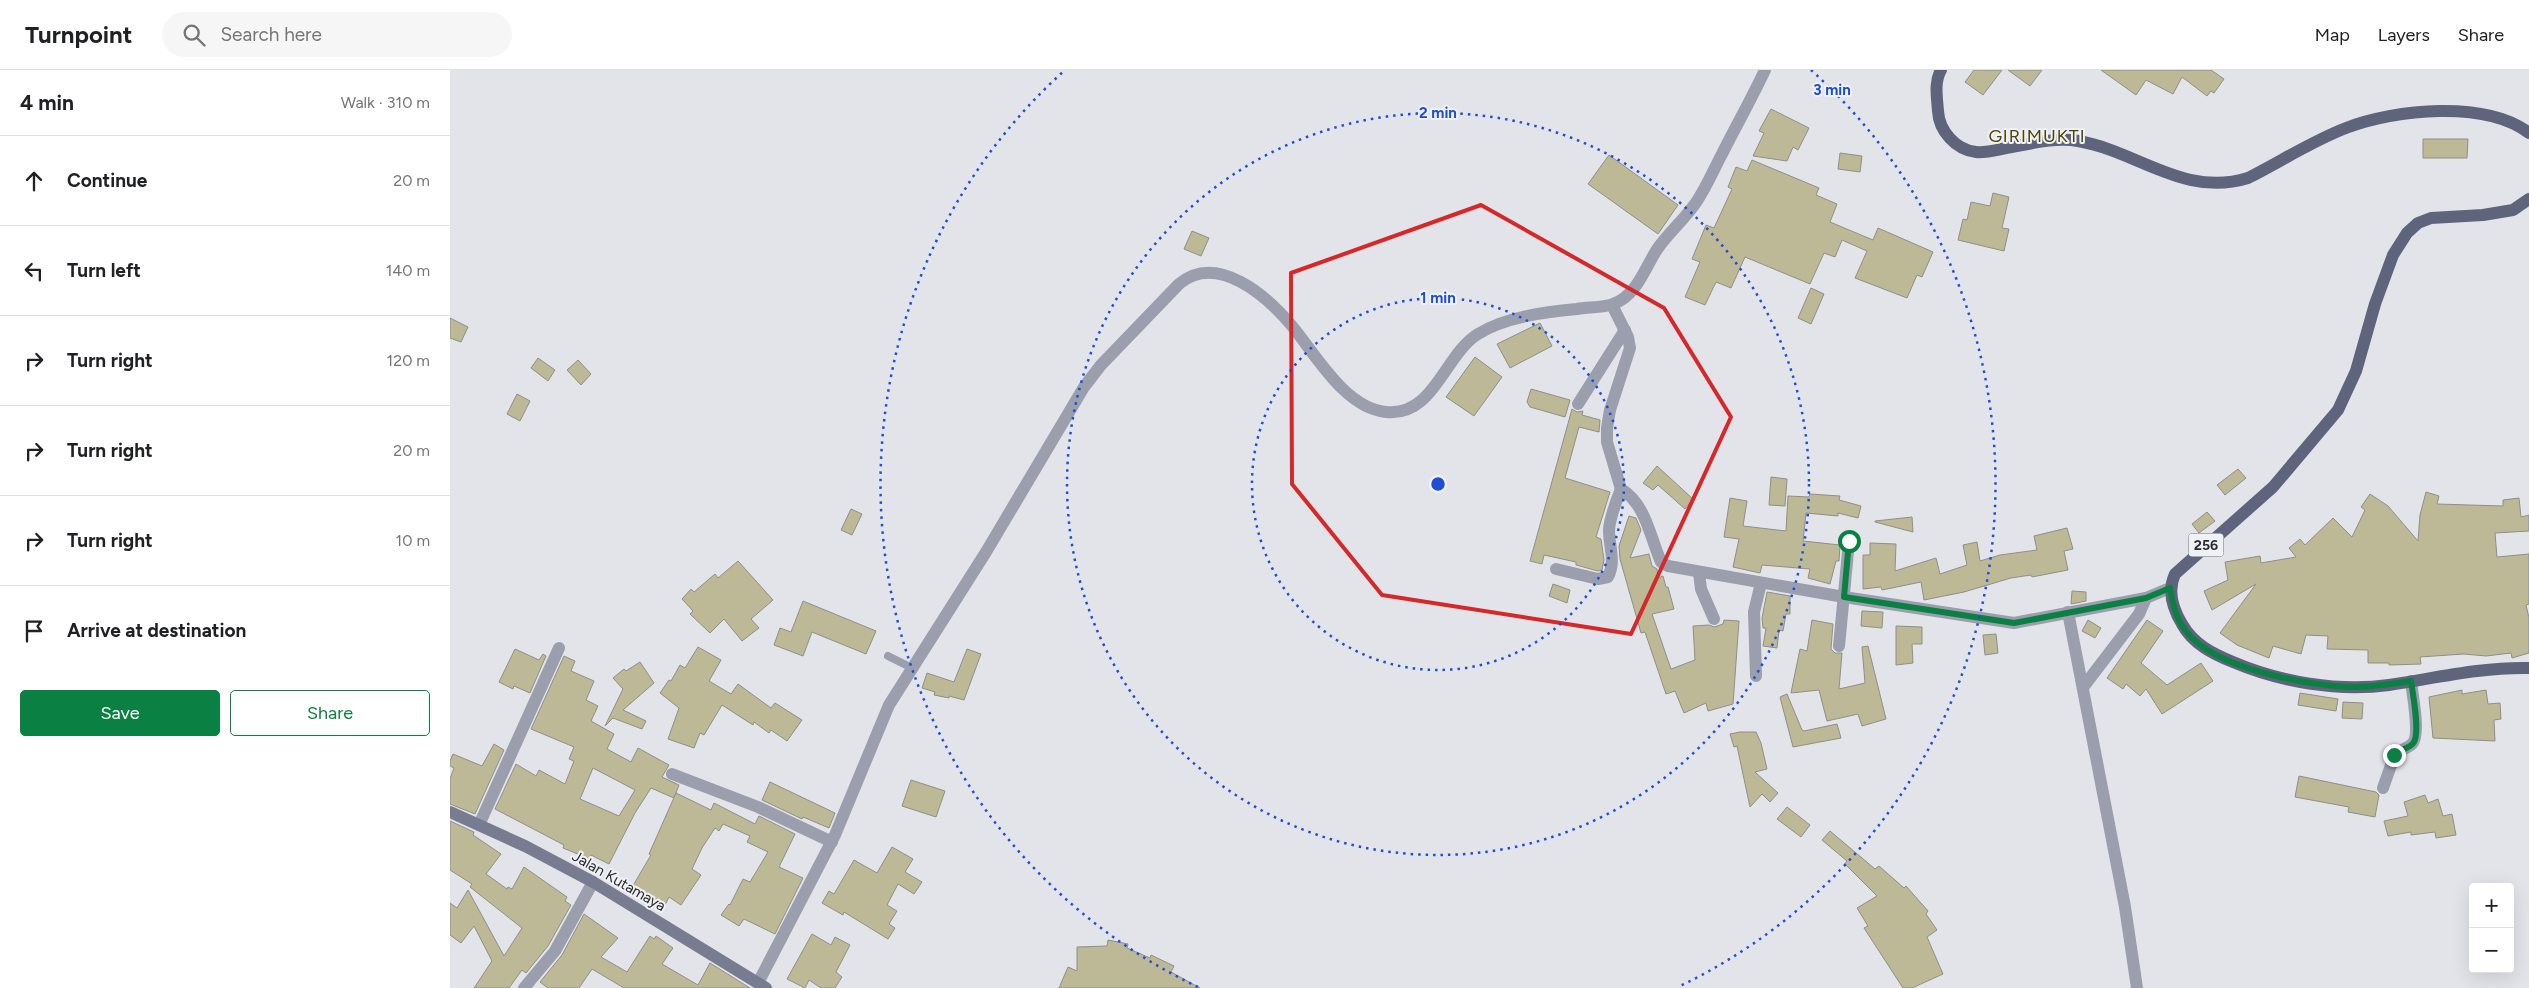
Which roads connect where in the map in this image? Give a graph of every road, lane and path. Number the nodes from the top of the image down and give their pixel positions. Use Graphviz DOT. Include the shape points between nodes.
graph roads {
  1 [pos="1765,70"];
  2 [pos="1941,70"];
  3 [pos="2529,133"];
  4 [pos="2529,199"];
  5 [pos="1612,305"];
  6 [pos="1625,330"];
  7 [pos="1578,404"];
  8 [pos="1621,489"];
  9 [pos="1849,541"];
  10 [pos="1556,569"];
  11 [pos="1699,572"];
  12 [pos="1761,583"];
  13 [pos="2170,588"];
  14 [pos="1844,597"];
  15 [pos="2146,598"];
  16 [pos="2068,612"];
  17 [pos="1714,618"];
  18 [pos="1840,646"];
  19 [pos="559,648"];
  20 [pos="888,656"];
  21 [pos="914,668"];
  22 [pos="2529,668"];
  23 [pos="1756,676"];
  24 [pos="2411,681"];
  25 [pos="2084,686"];
  26 [pos="672,774"];
  27 [pos="2383,788"];
  28 [pos="450,812"];
  29 [pos="479,826"];
  30 [pos="832,842"];
  31 [pos="593,882"];
  32 [pos="758,985"];
  33 [pos="524,988"];
  34 [pos="2137,988"];
  1 -- 5 [label="street" via="1698,199 1660,246 1630,294"];
  2 -- 3 [label="main road" via="1937,86 1940,124 1954,142 1973,152 2077,141 2099,146 2184,179 2214,185 2248,178 2345,128 2380,118 2438,111 2483,112 2502,117"];
  4 -- 13 [label="main road, 256" via="2514,210 2431,218 2406,233 2393,255 2356,371 2338,410 2262,498 2175,574"];
  5 -- 6 [label="street"];
  5 -- 21 [label="street" via="1558,311 1506,322 1478,334 1463,346 1416,406 1399,412 1385,412 1363,403 1338,384 1291,325 1263,298 1225,274 1205,272 1188,276 1101,365 1084,387"];
  6 -- 7 [label="street"];
  6 -- 8 [label="street" via="1630,348 1607,428 1607,442"];
  8 -- 10 [label="street" via="1610,524 1612,570 1608,577 1598,579"];
  8 -- 11 [label="street" via="1639,504 1661,562"];
  9 -- 14 [label="street"];
  11 -- 12 [label="street"];
  11 -- 17 [label="street" via="1700,589"];
  12 -- 14 [label="street"];
  12 -- 23 [label="street" via="1754,612"];
  13 -- 15 [label="street"];
  13 -- 24 [label="main road" via="2179,619 2193,640 2247,668 2326,686 2354,687"];
  14 -- 16 [label="street" via="2014,623"];
  14 -- 18 [label="street"];
  15 -- 16 [label="street"];
  15 -- 25 [label="street" via="2139,614"];
  16 -- 25 [label="street"];
  19 -- 29 [label="street"];
  20 -- 21 [label="lane"];
  21 -- 30 [label="street" via="880,722"];
  22 -- 24 [label="main road"];
  24 -- 27 [label="street" via="2415,740 2395,754"];
  25 -- 34 [label="street"];
  26 -- 30 [label="street" via="758,807"];
  28 -- 29 [label="main road, Jalan Kutamaya"];
  29 -- 31 [label="main road, Jalan Kutamaya"];
  30 -- 32 [label="street"];
  31 -- 32 [label="main road, Jalan Kutamaya"];
  31 -- 33 [label="street" via="555,952"];
}
